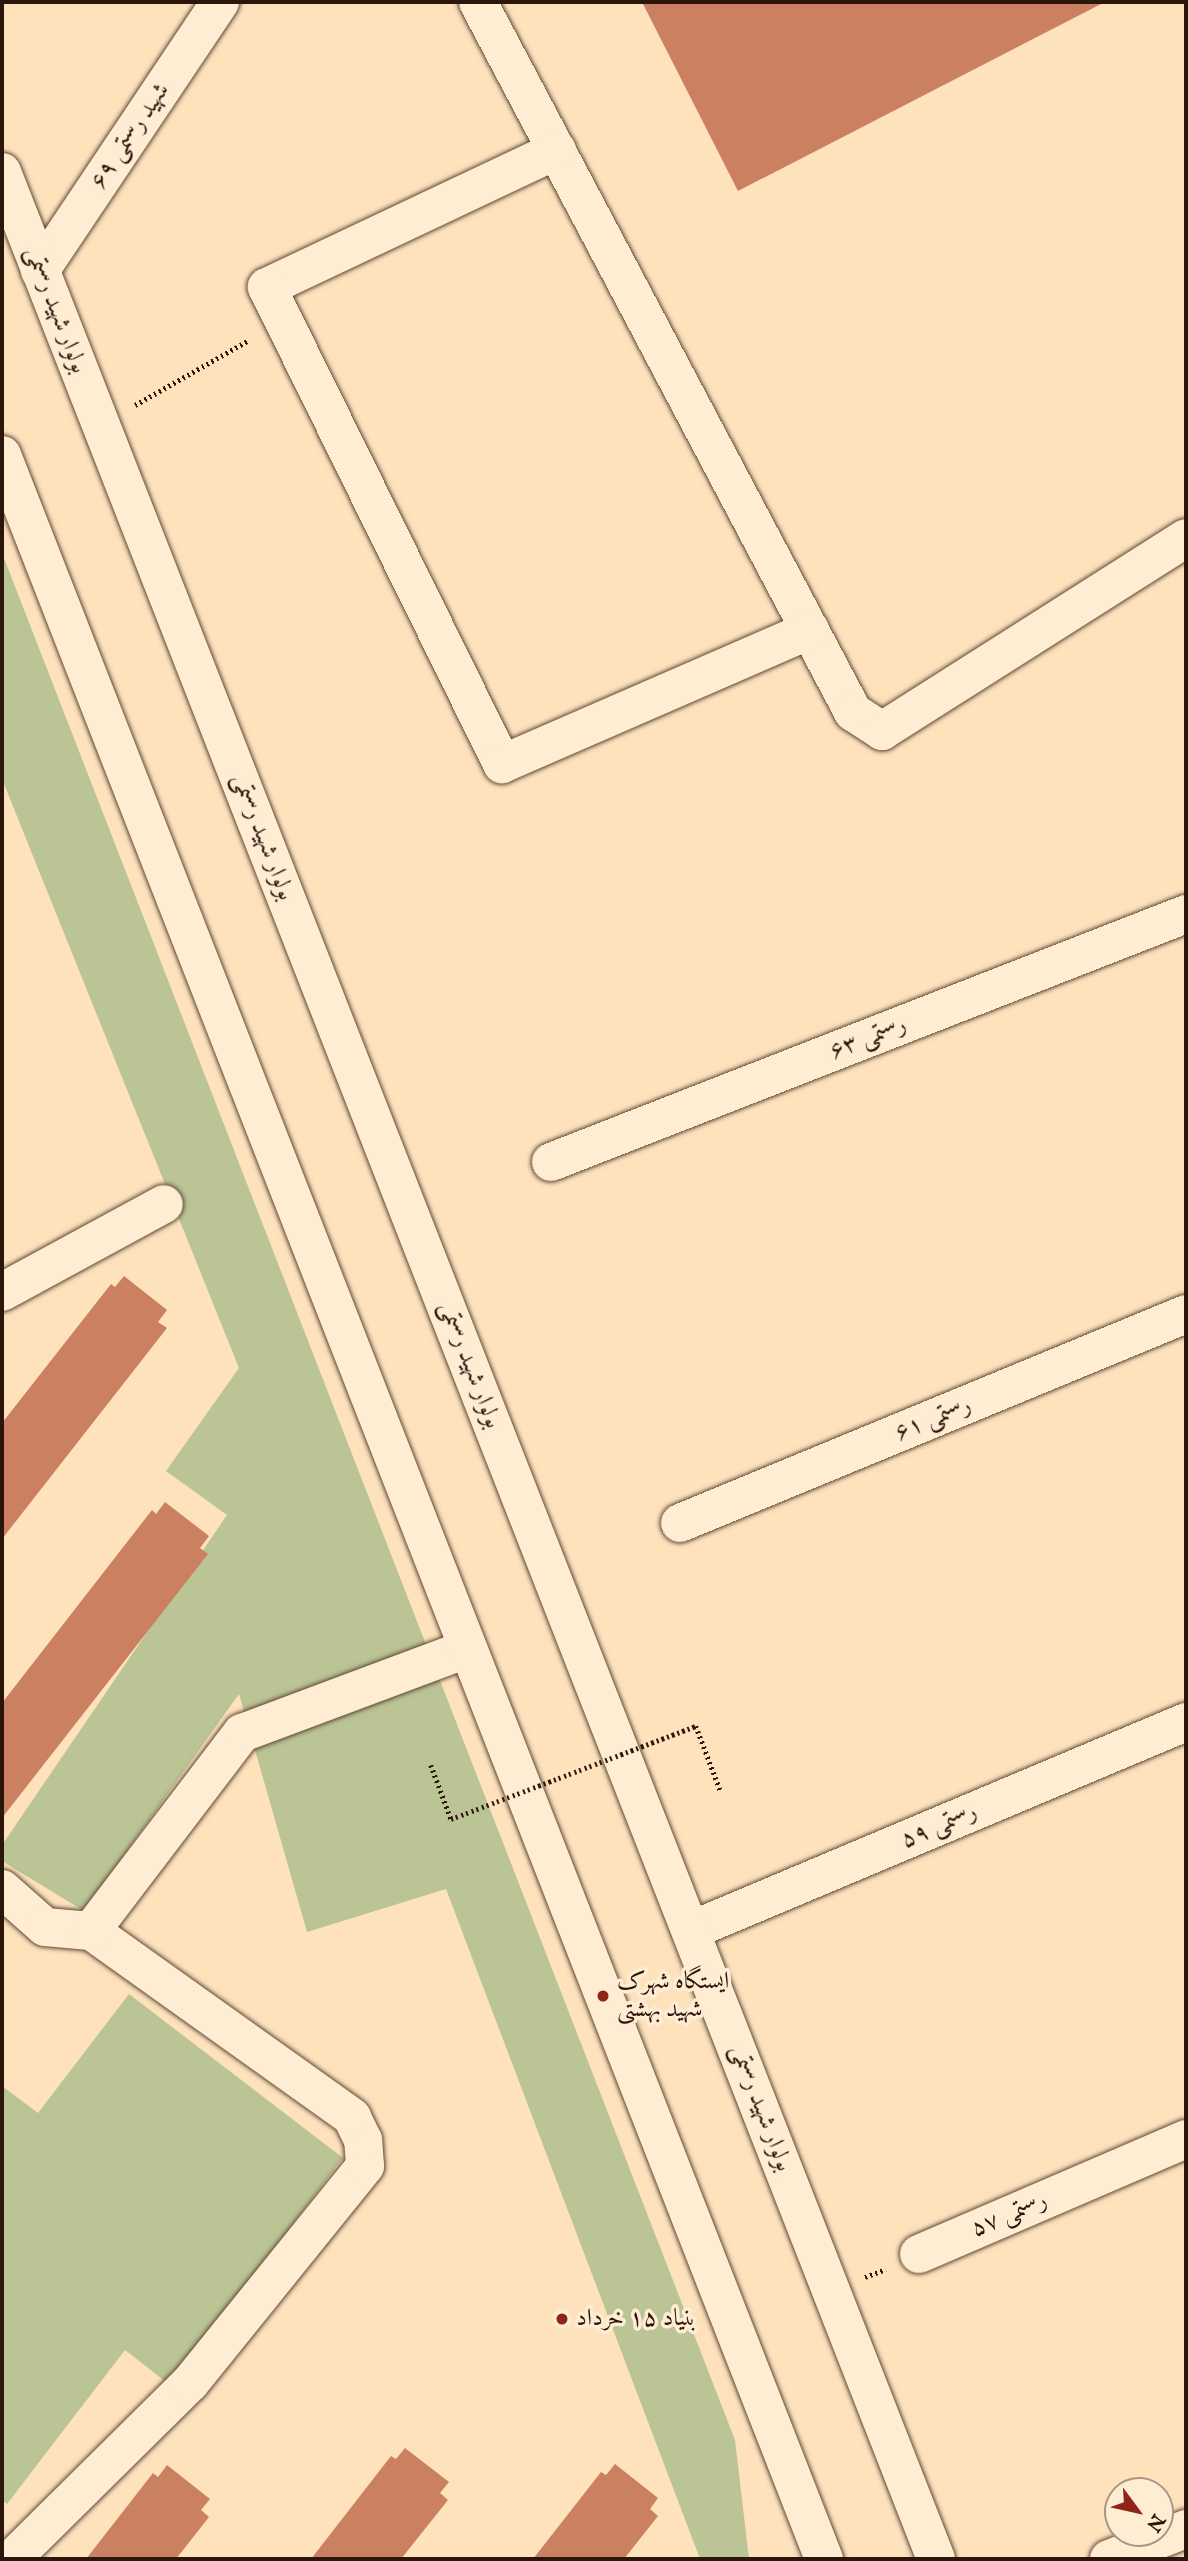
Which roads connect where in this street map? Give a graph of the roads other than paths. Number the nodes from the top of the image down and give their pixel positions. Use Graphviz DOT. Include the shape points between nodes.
graph roads {
  1 [pos="220,2"];
  2 [pos="478,2"];
  3 [pos="556,150"];
  4 [pos="2,172"];
  5 [pos="40,271"];
  6 [pos="2,455"];
  7 [pos="1186,538"];
  8 [pos="810,630"];
  9 [pos="1186,914"];
  10 [pos="551,1161"];
  11 [pos="164,1204"];
  12 [pos="2,1292"];
  13 [pos="1186,1314"];
  14 [pos="680,1523"];
  15 [pos="467,1649"];
  16 [pos="1186,1722"];
  17 [pos="2,1889"];
  18 [pos="692,1930"];
  19 [pos="91,1931"];
  20 [pos="1186,2139"];
  21 [pos="919,2254"];
  22 [pos="1186,2529"];
  23 [pos="813,2548"];
  24 [pos="12,2559"];
  25 [pos="936,2559"];
  26 [pos="1109,2559"];
  1 -- 5 [label="street, شهید رستمی ۶۹"];
  2 -- 3 [label="street"];
  3 -- 8 [label="street"];
  3 -- 8 [label="street" via="267,288 502,764"];
  4 -- 5 [label="street, بولوار شهید رستمی"];
  5 -- 18 [label="street, بولوار شهید رستمی"];
  6 -- 15 [label="street"];
  7 -- 8 [label="street" via="883,731 853,712"];
  9 -- 10 [label="street, رستمی ۶۳"];
  11 -- 12 [label="street"];
  13 -- 14 [label="street, رستمی ۶۱"];
  15 -- 19 [label="street" via="242,1733"];
  15 -- 23 [label="street"];
  16 -- 18 [label="street, رستمی ۵۹"];
  17 -- 19 [label="street" via="45,1927"];
  18 -- 25 [label="street, بولوار شهید رستمی"];
  19 -- 24 [label="street" via="352,2117 363,2140 365,2166 190,2383"];
  20 -- 21 [label="street, رستمی ۵۷"];
  22 -- 26 [label="street"];
}
